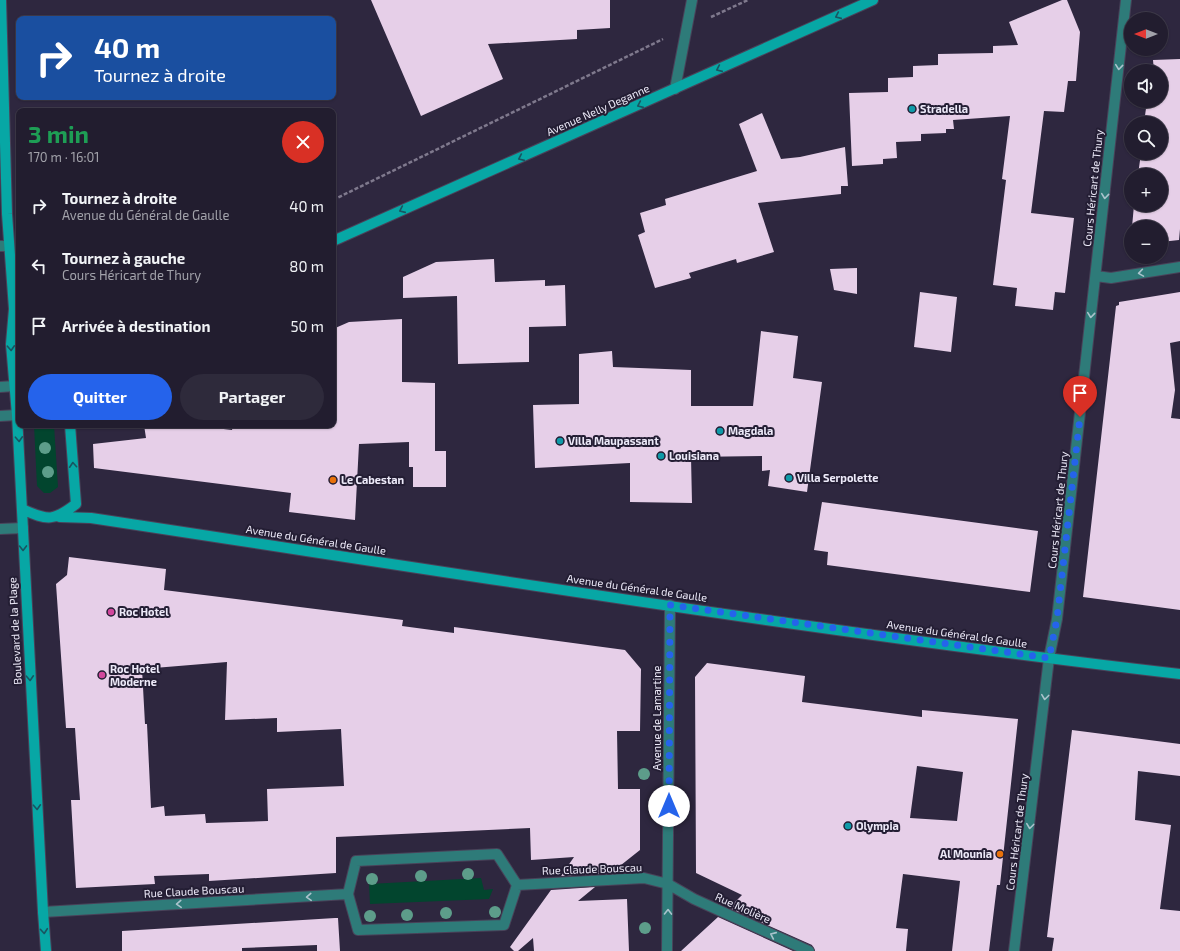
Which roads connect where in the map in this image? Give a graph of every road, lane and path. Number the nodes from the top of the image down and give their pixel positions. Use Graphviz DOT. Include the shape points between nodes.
graph roads {
  1 [pos="1,0"];
  2 [pos="692,0"];
  3 [pos="748,0"];
  4 [pos="873,0"];
  5 [pos="1126,0"];
  6 [pos="687,28"];
  7 [pos="675,89"];
  8 [pos="336,199"];
  9 [pos="336,240"];
  10 [pos="4,246"];
  11 [pos="1180,267"];
  12 [pos="1096,276"];
  13 [pos="16,313"];
  14 [pos="16,379"];
  15 [pos="16,386"];
  16 [pos="0,387"];
  17 [pos="16,415"];
  18 [pos="0,416"];
  19 [pos="18,428"];
  20 [pos="70,428"];
  21 [pos="76,504"];
  22 [pos="22,509"];
  23 [pos="60,517"];
  24 [pos="91,518"];
  25 [pos="23,528"];
  26 [pos="0,529"];
  27 [pos="670,605"];
  28 [pos="1049,658"];
  29 [pos="1180,674"];
  30 [pos="668,884"];
  31 [pos="517,885"];
  32 [pos="348,894"];
  33 [pos="42,912"];
  34 [pos="46,951"];
  35 [pos="667,951"];
  36 [pos="809,951"];
  37 [pos="1014,951"];
  1 -- 10 [label="main road, Boulevard de la Plage"];
  2 -- 6 [label="street"];
  3 -- 6 [label="path"];
  4 -- 7 [label="main road, Avenue Nelly Deganne, one-way"];
  5 -- 12 [label="street, Cours Héricart de Thury, one-way"];
  6 -- 7 [label="street"];
  6 -- 8 [label="path"];
  7 -- 9 [label="main road, Avenue Nelly Deganne, one-way"];
  10 -- 13 [label="main road, Boulevard de la Plage"];
  11 -- 12 [label="street, one-way" via="1112,278"];
  12 -- 28 [label="street, Cours Héricart de Thury, one-way" via="1057,619"];
  13 -- 14 [label="main road, Boulevard de la Plage, one-way" via="11,344"];
  15 -- 16 [label="street"];
  17 -- 18 [label="street"];
  19 -- 22 [label="main road, Boulevard de la Plage, one-way"];
  21 -- 20 [label="main road, one-way"];
  21 -- 23 [label="main road"];
  21 -- 24 [label="main road"];
  22 -- 23 [label="main road, Avenue du Général de Gaulle" via="40,518"];
  22 -- 25 [label="main road, Boulevard de la Plage"];
  23 -- 24 [label="main road, Avenue du Général de Gaulle"];
  24 -- 27 [label="main road, Avenue du Général de Gaulle"];
  25 -- 26 [label="street"];
  25 -- 33 [label="main road, Boulevard de la Plage, one-way"];
  27 -- 28 [label="main road, Avenue du Général de Gaulle"];
  27 -- 30 [label="street, Avenue de Lamartine"];
  28 -- 29 [label="main road, Avenue du Général de Gaulle"];
  28 -- 37 [label="street, Cours Héricart de Thury, one-way"];
  30 -- 31 [label="street, Rue Claude Bouscau" via="644,878"];
  35 -- 30 [label="street, Avenue de Lamartine, one-way"];
  36 -- 30 [label="street, Rue Molière, one-way" via="694,899"];
  31 -- 32 [label="street" via="497,854 356,861"];
  31 -- 32 [label="street" via="504,925 358,930"];
  32 -- 33 [label="street, Rue Claude Bouscau, one-way"];
  33 -- 34 [label="main road, Boulevard de la Plage, one-way"];
}
